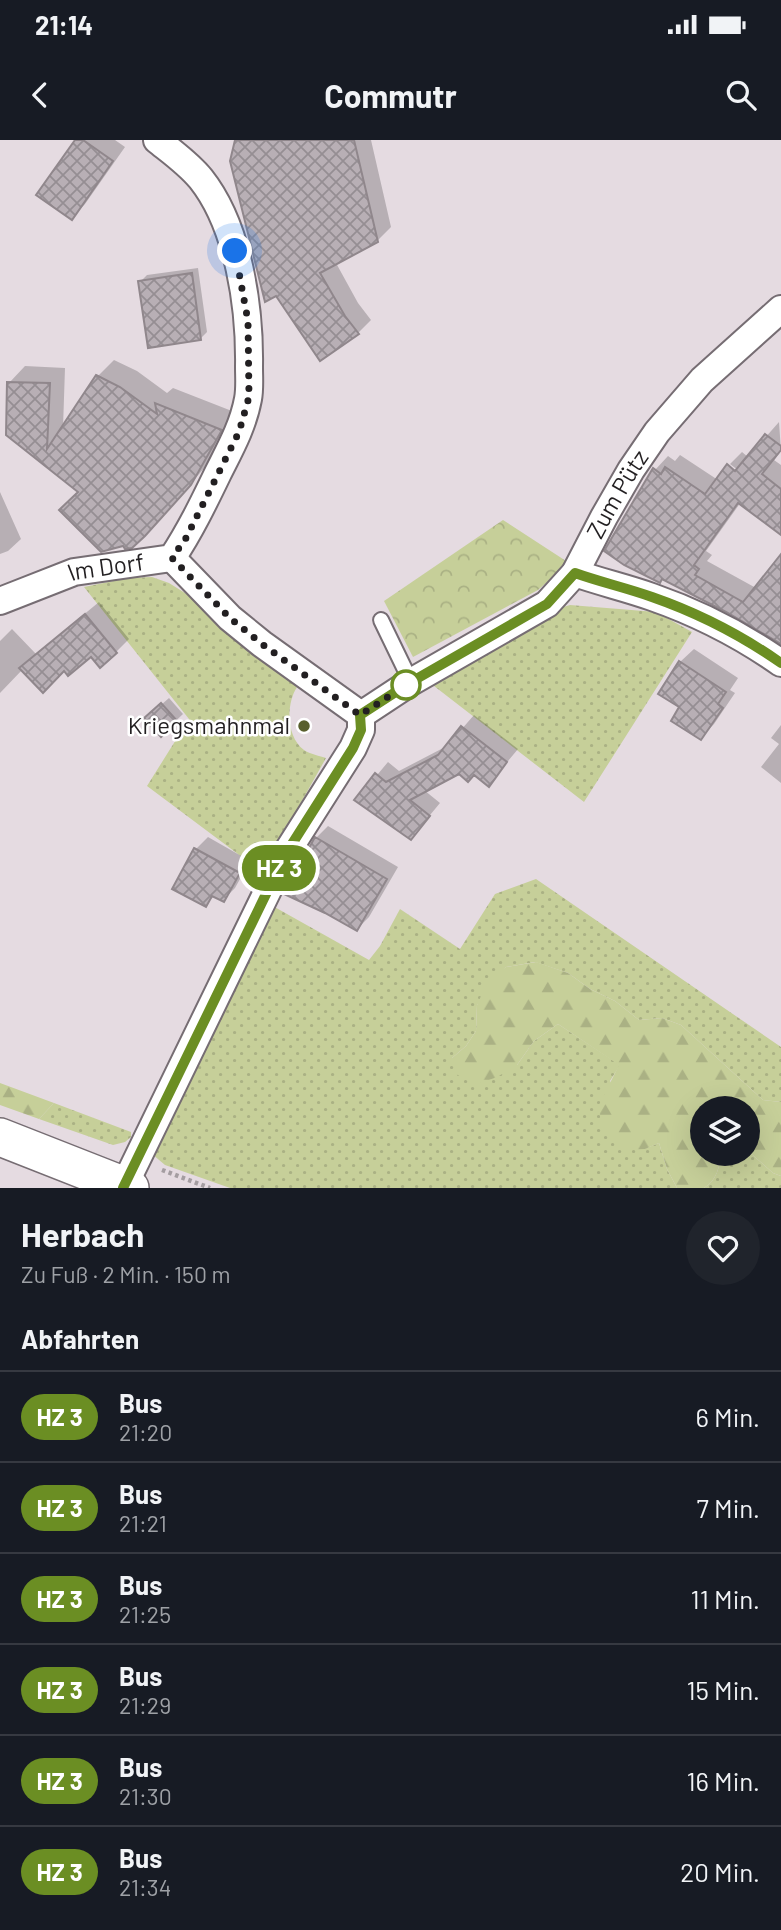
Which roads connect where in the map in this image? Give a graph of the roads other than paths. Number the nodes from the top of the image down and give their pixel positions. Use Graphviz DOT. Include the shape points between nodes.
graph roads {
  1 [pos="157,140"];
  2 [pos="781,309"];
  3 [pos="172,558"];
  4 [pos="575,573"];
  5 [pos="0,600"];
  6 [pos="381,620"];
  7 [pos="781,663"];
  8 [pos="411,682"];
  9 [pos="360,715"];
  10 [pos="0,1137"];
  11 [pos="126,1187"];
  1 -- 3 [label="street, Im Dorf" via="185,162 216,202 235,251 248,321 249,397 239,432"];
  2 -- 4 [label="street, Zum Pütz" via="702,380 657,432"];
  3 -- 5 [label="street, Im Dorf" via="74,572"];
  3 -- 9 [label="street" via="230,618"];
  4 -- 7 [label="street" via="699,616"];
  4 -- 8 [label="street, Zum Pütz" via="547,604"];
  6 -- 8 [label="lane"];
  8 -- 9 [label="street, Zum Pütz"];
  9 -- 11 [label="street" via="361,730 353,748 285,855"];
  10 -- 11 [label="street"];
}
